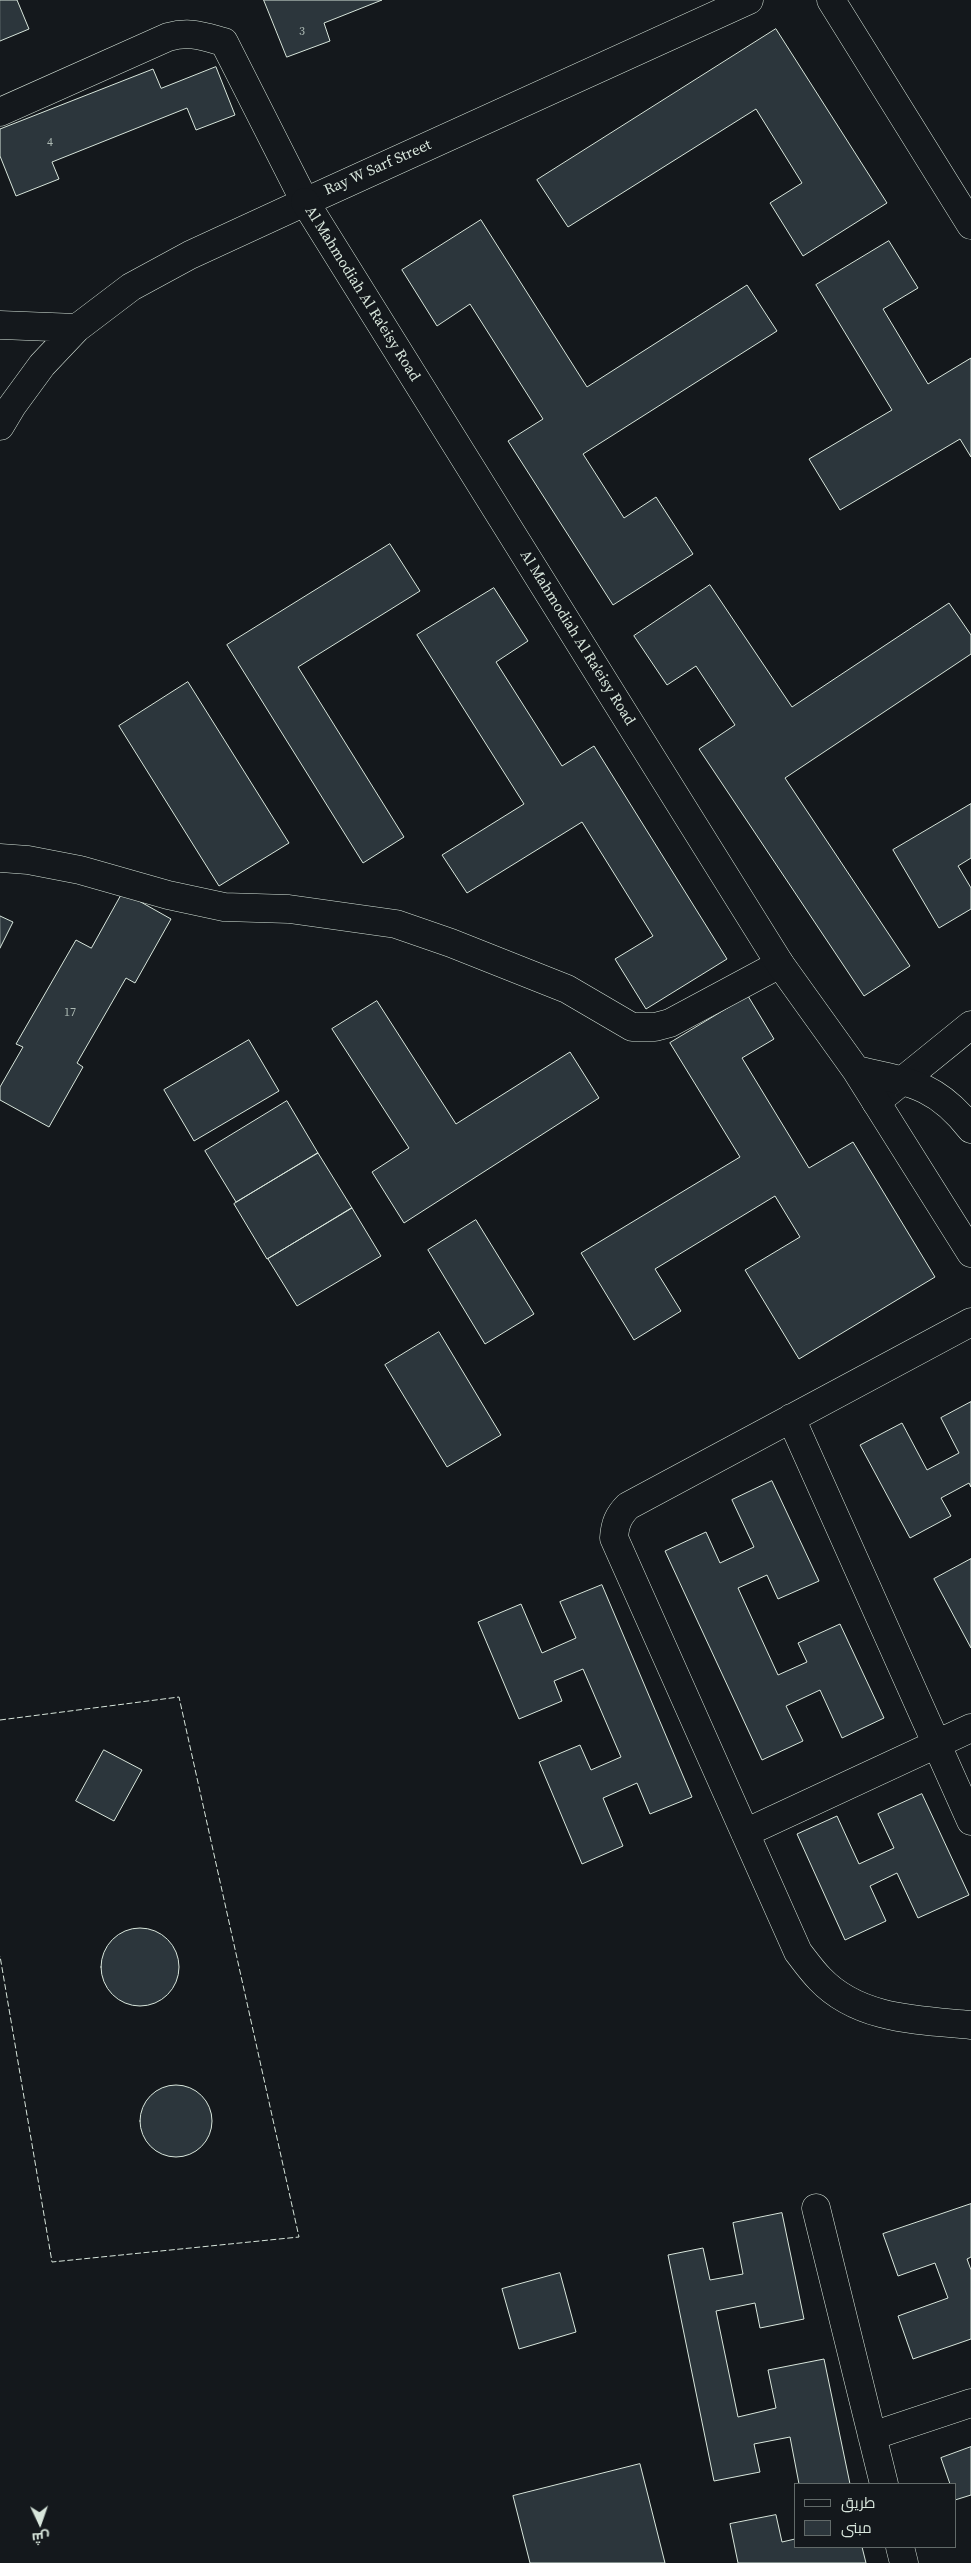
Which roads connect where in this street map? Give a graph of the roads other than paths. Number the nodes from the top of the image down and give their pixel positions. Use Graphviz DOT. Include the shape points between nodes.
graph roads {
  1 [pos="749,0"];
  2 [pos="831,0"];
  3 [pos="0,112"];
  4 [pos="304,202"];
  5 [pos="971,225"];
  6 [pos="0,325"];
  7 [pos="77,328"];
  8 [pos="0,426"];
  9 [pos="0,858"];
  10 [pos="780,964"];
  11 [pos="971,1026"];
  12 [pos="856,1070"];
  13 [pos="903,1080"];
  14 [pos="876,1102"];
  15 [pos="971,1130"];
  16 [pos="971,1253"];
  17 [pos="971,1322"];
  18 [pos="791,1418"];
  19 [pos="971,1728"];
  20 [pos="937,1744"];
  21 [pos="971,1821"];
  22 [pos="744,1833"];
  23 [pos="971,2025"];
  24 [pos="816,2208"];
  25 [pos="971,2402"];
  26 [pos="872,2436"];
  27 [pos="884,2483"];
  28 [pos="900,2548"];
  29 [pos="904,2563"];
  1 -- 4 [label="street, Ray W Sarf Street"];
  2 -- 5 [label="street"];
  3 -- 4 [label="street, Al Mahmodiah Al Ra'eisy Road" via="168,37 184,33 224,42"];
  4 -- 7 [label="street, Ray W Sarf Street" via="130,287"];
  4 -- 10 [label="street, Al Mahmodiah Al Ra'eisy Road"];
  6 -- 7 [label="street"];
  7 -- 8 [label="street, Ray W Sarf Street" via="42,365"];
  9 -- 10 [label="street" via="80,870 224,907 289,909 396,924 567,988 632,1027 655,1028 670,1023"];
  10 -- 12 [label="street, Al Mahmodiah Al Ra'eisy Road"];
  11 -- 13 [label="street"];
  12 -- 13 [label="street"];
  12 -- 14 [label="street, Al Mahmodiah Al Ra'eisy Road"];
  13 -- 14 [label="street"];
  13 -- 15 [label="street" via="936,1094 951,1105"];
  14 -- 16 [label="street, Al Mahmodiah Al Ra'eisy Road"];
  17 -- 18 [label="street"];
  18 -- 20 [label="street"];
  18 -- 22 [label="street" via="628,1506 615,1526 618,1550"];
  19 -- 20 [label="street"];
  20 -- 21 [label="street"];
  20 -- 22 [label="street"];
  22 -- 23 [label="street" via="798,1952 820,1980 849,2001 882,2015"];
  24 -- 26 [label="street"];
  25 -- 26 [label="street"];
  26 -- 27 [label="street"];
  28 -- 29 [label="street"];
}
